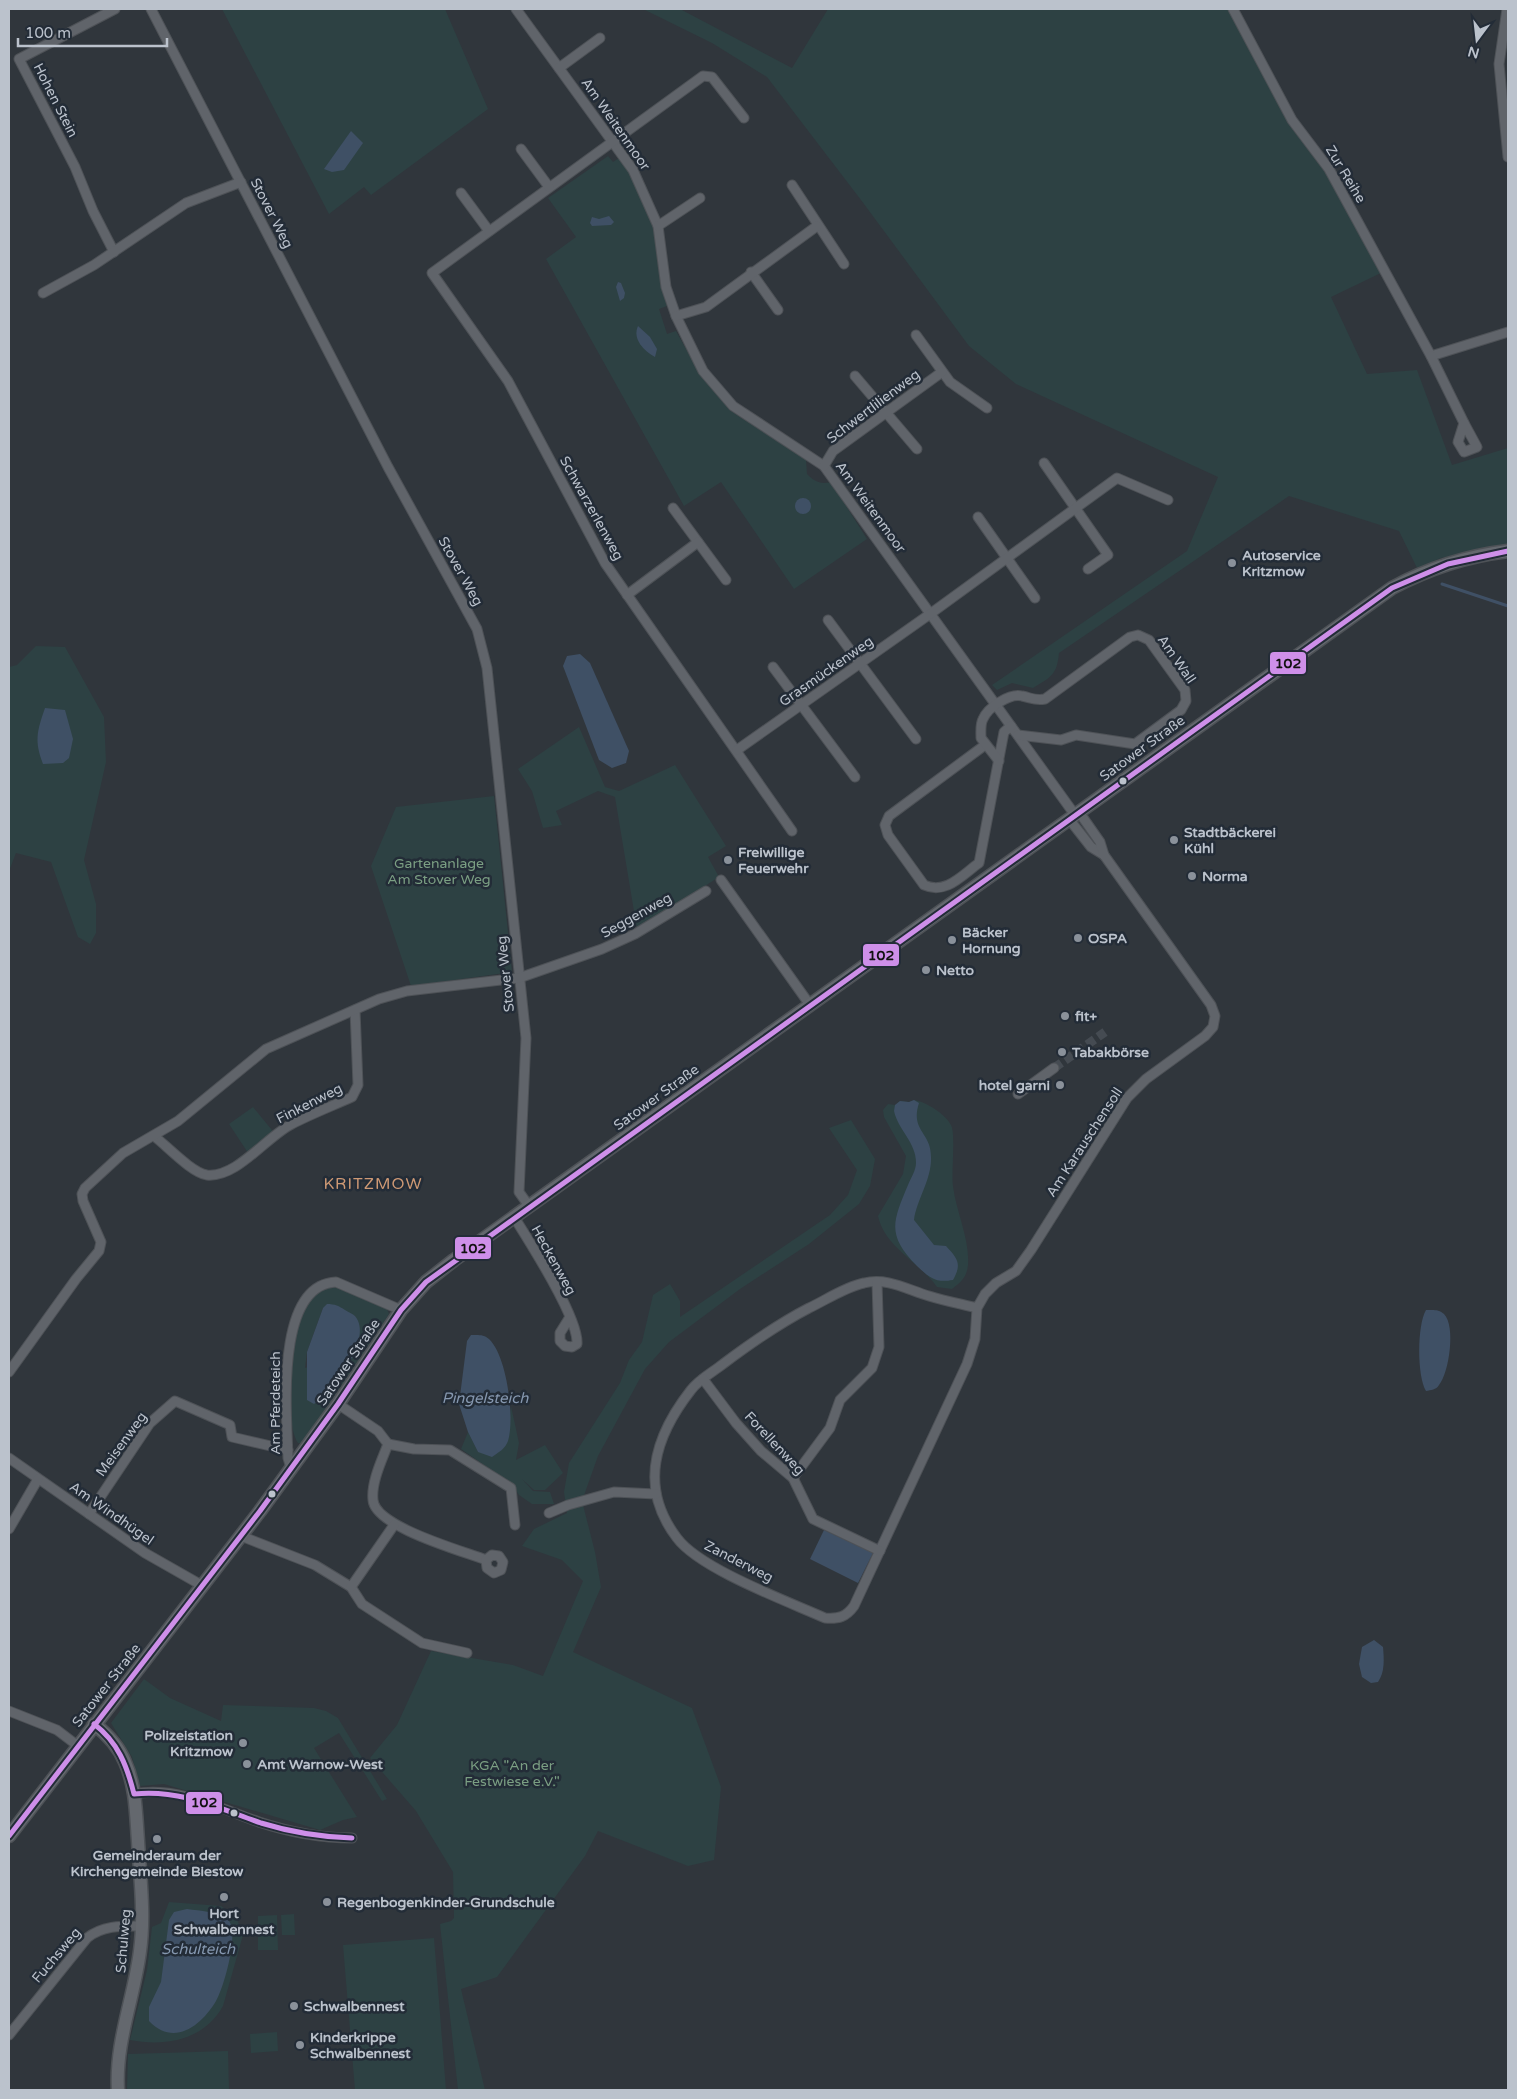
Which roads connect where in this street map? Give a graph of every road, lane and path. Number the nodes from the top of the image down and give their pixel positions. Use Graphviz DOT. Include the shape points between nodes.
graph roads {
  1 [pos="115,9"];
  2 [pos="151,9"];
  3 [pos="516,9"];
  4 [pos="1233,9"];
  5 [pos="1507,9"];
  6 [pos="600,38"];
  7 [pos="559,68"];
  8 [pos="744,118"];
  9 [pos="612,140"];
  10 [pos="521,149"];
  11 [pos="1508,157"];
  12 [pos="241,182"];
  13 [pos="792,185"];
  14 [pos="549,187"];
  15 [pos="461,193"];
  16 [pos="700,198"];
  17 [pos="658,226"];
  18 [pos="817,226"];
  19 [pos="490,231"];
  20 [pos="114,252"];
  21 [pos="844,264"];
  22 [pos="751,272"];
  23 [pos="43,293"];
  24 [pos="778,310"];
  25 [pos="676,316"];
  26 [pos="1508,332"];
  27 [pos="916,335"];
  28 [pos="1431,356"];
  29 [pos="942,372"];
  30 [pos="855,376"];
  31 [pos="987,408"];
  32 [pos="887,413"];
  33 [pos="1464,423"];
  34 [pos="916,449"];
  35 [pos="1044,463"];
  36 [pos="824,466"];
  37 [pos="1168,500"];
  38 [pos="673,508"];
  39 [pos="1077,509"];
  40 [pos="978,517"];
  41 [pos="698,542"];
  42 [pos="1508,551"];
  43 [pos="1006,560"];
  44 [pos="1088,569"];
  45 [pos="726,580"];
  46 [pos="627,595"];
  47 [pos="1035,598"];
  48 [pos="930,614"];
  49 [pos="828,620"];
  50 [pos="860,663"];
  51 [pos="773,666"];
  52 [pos="801,704"];
  53 [pos="996,706"];
  54 [pos="1011,726"];
  55 [pos="1018,736"];
  56 [pos="916,738"];
  57 [pos="985,745"];
  58 [pos="737,750"];
  59 [pos="999,761"];
  60 [pos="855,777"];
  61 [pos="1074,815"];
  62 [pos="792,831"];
  63 [pos="721,880"];
  64 [pos="706,891"];
  65 [pos="519,978"];
  66 [pos="810,1005"];
  67 [pos="355,1010"];
  68 [pos="1054,1068"];
  69 [pos="1018,1094"];
  70 [pos="154,1136"];
  71 [pos="529,1206"];
  72 [pos="514,1217"];
  73 [pos="877,1282"];
  74 [pos="977,1308"];
  75 [pos="401,1310"];
  76 [pos="570,1317"];
  77 [pos="9,1372"];
  78 [pos="703,1379"];
  79 [pos="338,1404"];
  80 [pos="388,1444"];
  81 [pos="288,1450"];
  82 [pos="9,1458"];
  83 [pos="291,1468"];
  84 [pos="38,1478"];
  85 [pos="793,1478"];
  86 [pos="656,1494"];
  87 [pos="89,1514"];
  88 [pos="549,1514"];
  89 [pos="394,1525"];
  90 [pos="514,1525"];
  91 [pos="9,1529"];
  92 [pos="241,1536"];
  93 [pos="880,1551"];
  94 [pos="486,1560"];
  95 [pos="203,1586"];
  96 [pos="351,1587"];
  97 [pos="467,1654"];
  98 [pos="9,1711"];
  99 [pos="94,1724"];
  100 [pos="78,1746"];
  101 [pos="134,1794"];
  102 [pos="9,1836"];
  103 [pos="352,1838"];
  104 [pos="143,1926"];
  105 [pos="9,2035"];
  106 [pos="118,2090"];
  1 -- 20 [label="street, Hohen Stein" via="20,59"];
  2 -- 12 [label="street, Stover Weg"];
  3 -- 7 [label="street, Am Weitenmoor"];
  4 -- 28 [label="street, Zur Reihe" via="1292,120 1329,168"];
  5 -- 11 [label="street" via="1499,72"];
  6 -- 7 [label="street"];
  7 -- 9 [label="street, Am Weitenmoor"];
  8 -- 9 [label="street" via="712,77 703,76"];
  9 -- 14 [label="street"];
  9 -- 17 [label="street, Am Weitenmoor" via="633,170"];
  10 -- 14 [label="street"];
  12 -- 20 [label="street" via="186,203"];
  12 -- 65 [label="street, Stover Weg" via="388,467 477,629 487,668"];
  13 -- 18 [label="street"];
  14 -- 19 [label="street"];
  15 -- 19 [label="street"];
  16 -- 17 [label="street"];
  17 -- 25 [label="street, Am Weitenmoor" via="666,287"];
  18 -- 21 [label="street"];
  18 -- 22 [label="street"];
  19 -- 46 [label="street, Schwarzerlenweg" via="432,273 508,381 596,546"];
  20 -- 23 [label="street"];
  22 -- 24 [label="street"];
  22 -- 25 [label="street" via="706,306"];
  25 -- 36 [label="street, Am Weitenmoor" via="703,371 734,406"];
  26 -- 28 [label="street"];
  27 -- 29 [label="street, Schwertlilienweg"];
  28 -- 33 [label="street, Zur Reihe"];
  29 -- 31 [label="street, Schwertlilienweg" via="950,382"];
  29 -- 32 [label="street, Schwertlilienweg"];
  30 -- 32 [label="street"];
  32 -- 34 [label="street"];
  32 -- 36 [label="street, Schwertlilienweg" via="833,451"];
  35 -- 39 [label="street"];
  36 -- 48 [label="street, Am Weitenmoor"];
  37 -- 39 [label="street, Grasmückenweg" via="1116,478"];
  38 -- 41 [label="street"];
  39 -- 43 [label="street, Grasmückenweg"];
  39 -- 44 [label="street" via="1108,555"];
  40 -- 43 [label="street"];
  41 -- 45 [label="street"];
  41 -- 46 [label="street"];
  42 -- 61 [label="main road, Satower Straße" via="1454,560 1392,588"];
  43 -- 47 [label="street"];
  43 -- 48 [label="street, Grasmückenweg"];
  46 -- 58 [label="street, Schwarzerlenweg"];
  48 -- 50 [label="street, Grasmückenweg"];
  48 -- 53 [label="street, Am Weitenmoor"];
  49 -- 50 [label="street"];
  50 -- 52 [label="street, Grasmückenweg"];
  50 -- 56 [label="street"];
  51 -- 52 [label="street"];
  52 -- 58 [label="street, Grasmückenweg"];
  52 -- 60 [label="street"];
  53 -- 54 [label="street, Am Weitenmoor"];
  53 -- 55 [label="street, Am Wall" via="1012,695 1035,701 1045,699 1130,637 1138,635 1148,640 1184,690 1186,701 1181,710 1135,744 1076,735 1061,740"];
  53 -- 57 [label="street, Am Wall" via="982,719 981,738"];
  54 -- 55 [label="street, Am Weitenmoor"];
  54 -- 59 [label="street" via="1004,732"];
  55 -- 61 [label="street, Am Weitenmoor"];
  57 -- 59 [label="street"];
  57 -- 59 [label="street" via="890,816 885,825 888,835 924,885 942,889 979,863"];
  58 -- 62 [label="street"];
  61 -- 66 [label="main road, Satower Straße"];
  61 -- 74 [label="street, Am Karauschensoll" via="1100,842 1104,854 1211,1005 1215,1016 1213,1027 1146,1079 1127,1098 1031,1250 1016,1271 985,1294"];
  63 -- 66 [label="street"];
  64 -- 65 [label="street, Seggenweg" via="619,943"];
  65 -- 67 [label="street" via="407,992 378,999"];
  65 -- 71 [label="street, Stover Weg" via="526,1038 519,1192"];
  66 -- 71 [label="main road, Satower Straße"];
  67 -- 70 [label="street" via="266,1049 178,1121"];
  67 -- 70 [label="street, Finkenweg" via="358,1085 352,1097 290,1124 233,1168 215,1174 205,1174 190,1165"];
  68 -- 69 [label="street"];
  70 -- 77 [label="street" via="123,1153 85,1188 83,1200 101,1242 99,1251"];
  71 -- 72 [label="main road, Satower Straße"];
  72 -- 75 [label="main road, Satower Straße" via="431,1278"];
  72 -- 76 [label="street, Heckenweg"];
  73 -- 74 [label="street, Zanderweg" via="900,1284 928,1296"];
  73 -- 78 [label="street, Zanderweg" via="856,1286 777,1324"];
  73 -- 85 [label="street" via="879,1347 872,1368 840,1400 830,1428"];
  74 -- 93 [label="street, Zanderweg" via="972,1352"];
  75 -- 79 [label="main road, Satower Straße"];
  75 -- 81 [label="street, Am Pferdeteich" via="336,1282 326,1282 315,1288 300,1308 292,1328"];
  78 -- 85 [label="street, Forellenweg" via="736,1423"];
  78 -- 86 [label="street, Zanderweg" via="692,1389 658,1446 654,1475"];
  79 -- 80 [label="street" via="378,1431"];
  79 -- 83 [label="main road, Satower Straße"];
  80 -- 89 [label="street" via="372,1501 380,1515"];
  80 -- 90 [label="street" via="450,1450 511,1488"];
  81 -- 83 [label="street, Am Pferdeteich"];
  81 -- 87 [label="street, Meisenweg" via="232,1437 230,1424 175,1401 150,1423"];
  82 -- 84 [label="street, Am Windhügel"];
  83 -- 92 [label="main road, Satower Straße"];
  84 -- 87 [label="street, Am Windhügel"];
  84 -- 91 [label="street"];
  85 -- 93 [label="street, Forellenweg" via="813,1519"];
  86 -- 88 [label="street" via="614,1492"];
  86 -- 93 [label="street, Zanderweg" via="661,1512 677,1539 704,1562 825,1618 839,1619 848,1614"];
  87 -- 95 [label="street, Am Windhügel" via="144,1553"];
  89 -- 94 [label="street"];
  89 -- 96 [label="street"];
  92 -- 95 [label="main road, Satower Straße"];
  92 -- 96 [label="street" via="315,1565"];
  95 -- 99 [label="main road, Satower Straße"];
  96 -- 97 [label="street" via="362,1604 403,1632 429,1646"];
  98 -- 100 [label="street" via="57,1730"];
  99 -- 100 [label="main road, Satower Straße"];
  99 -- 101 [label="main road, Schulweg" via="119,1750 130,1773"];
  100 -- 102 [label="main road, Satower Straße"];
  101 -- 103 [label="street" via="160,1791 181,1795 261,1823 322,1838"];
  101 -- 104 [label="main road, Schulweg"];
  104 -- 105 [label="street, Fuchsweg" via="95,1931"];
  104 -- 106 [label="main road, Schulweg" via="120,2048"];
}
